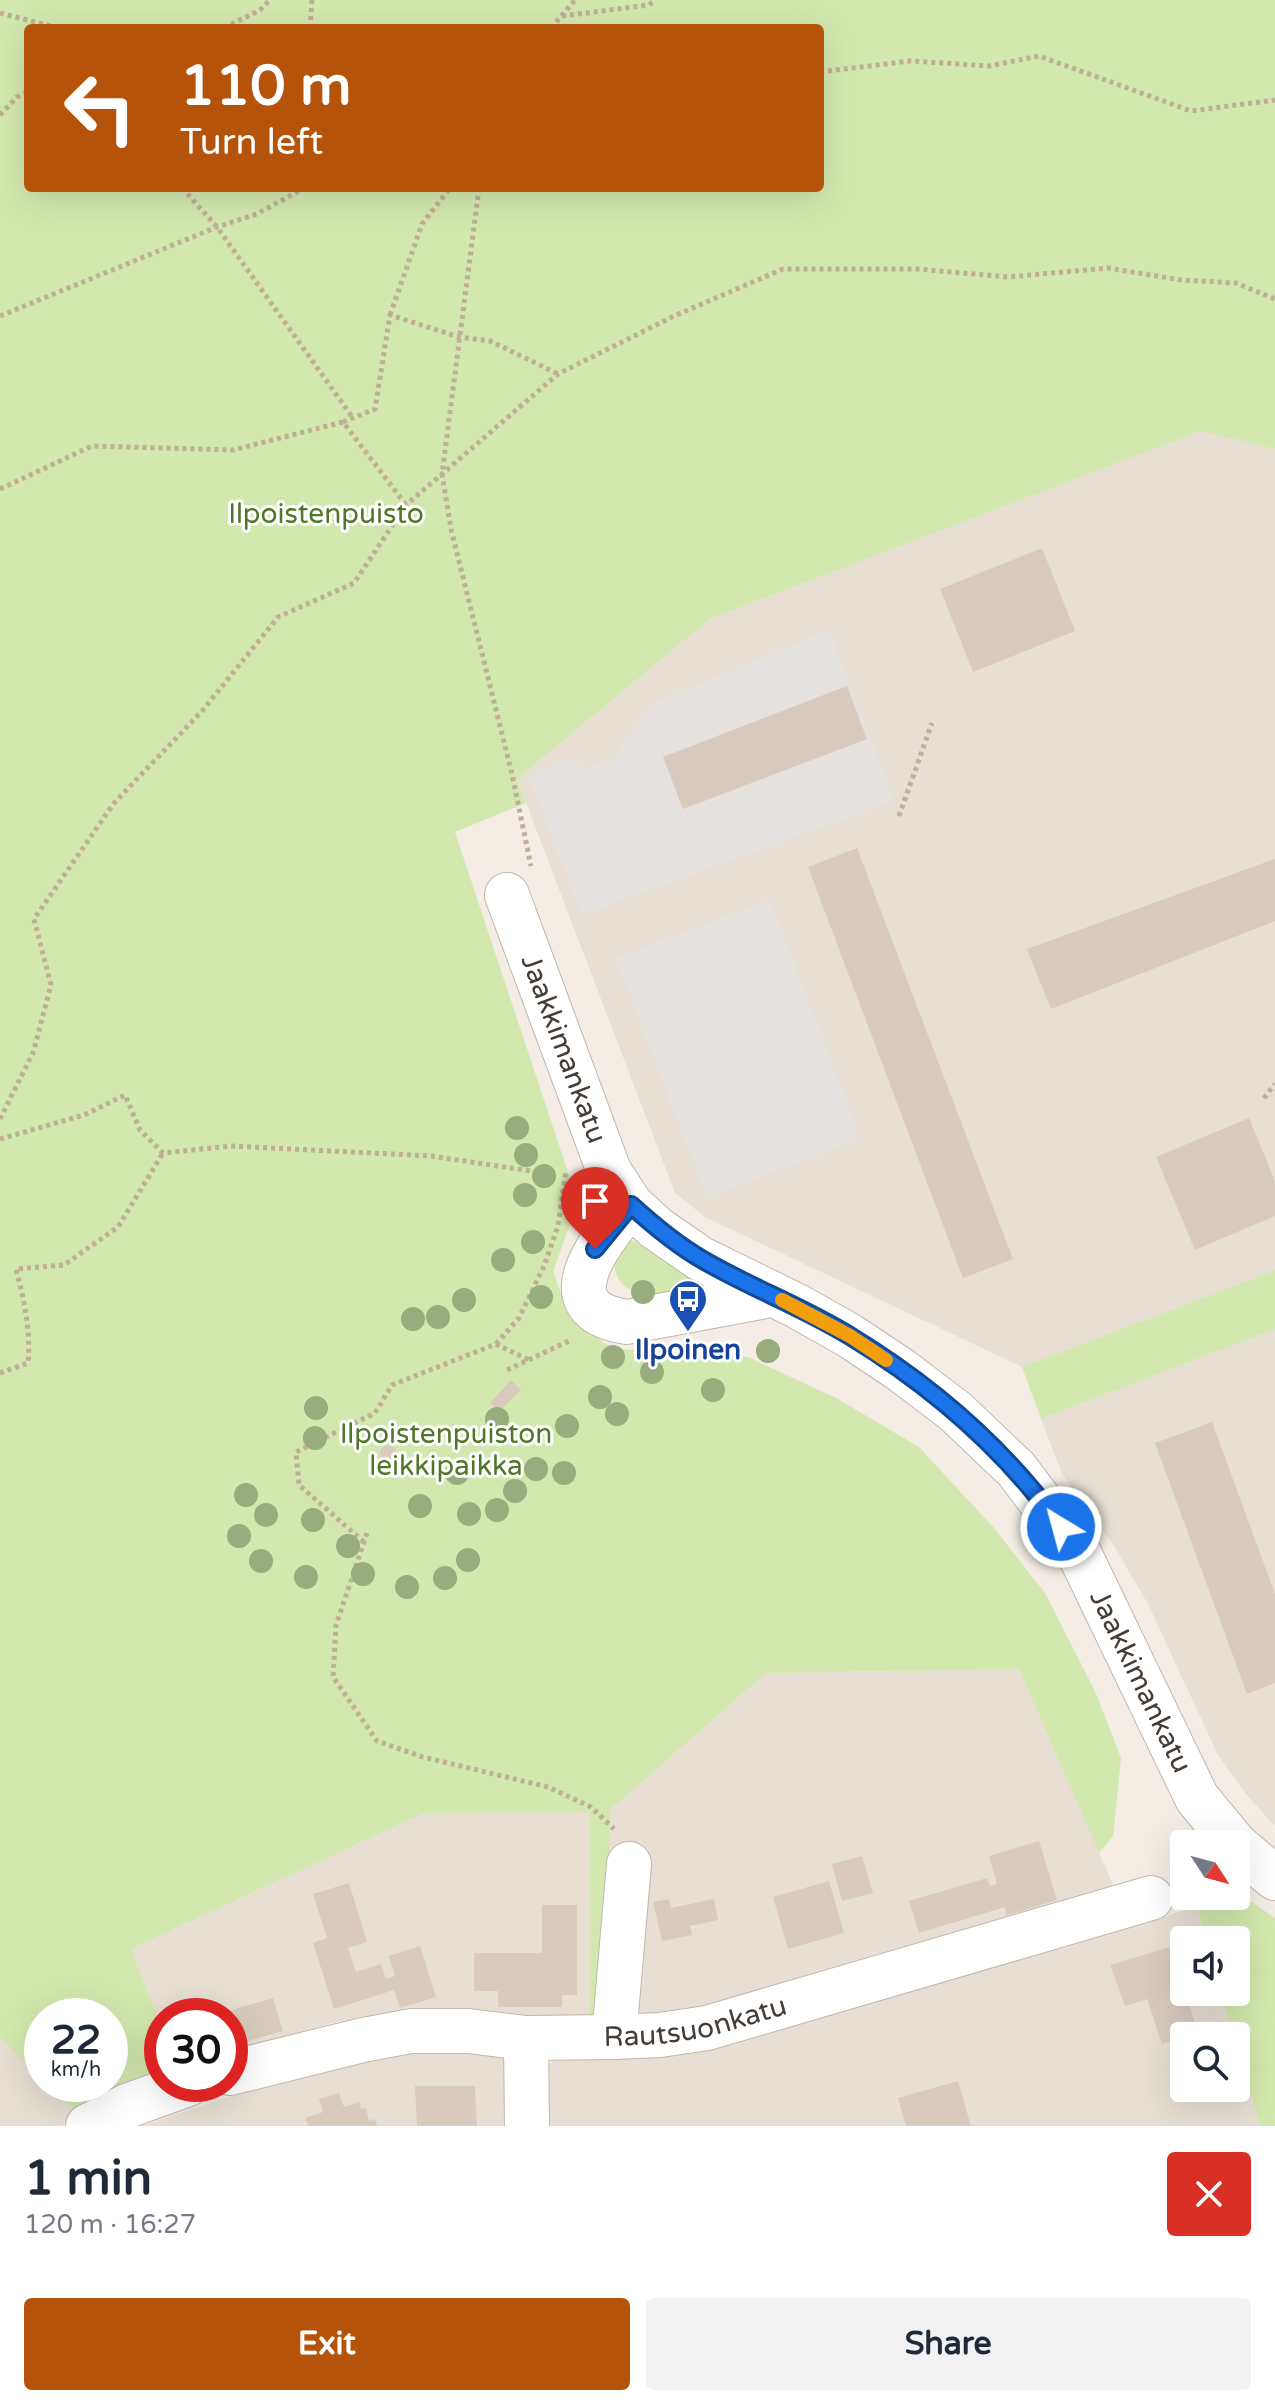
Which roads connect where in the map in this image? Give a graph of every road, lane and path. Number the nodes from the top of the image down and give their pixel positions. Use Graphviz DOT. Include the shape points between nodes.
graph roads {
  1 [pos="270,0"];
  2 [pos="312,0"];
  3 [pos="575,0"];
  4 [pos="655,0"];
  5 [pos="0,13"];
  6 [pos="562,16"];
  7 [pos="48,24"];
  8 [pos="232,24"];
  9 [pos="310,24"];
  10 [pos="555,24"];
  11 [pos="824,72"];
  12 [pos="24,94"];
  13 [pos="1275,100"];
  14 [pos="0,115"];
  15 [pos="186,192"];
  16 [pos="297,192"];
  17 [pos="447,192"];
  18 [pos="478,192"];
  19 [pos="217,227"];
  20 [pos="1275,299"];
  21 [pos="390,315"];
  22 [pos="0,316"];
  23 [pos="459,337"];
  24 [pos="558,374"];
  25 [pos="353,418"];
  26 [pos="343,422"];
  27 [pos="442,474"];
  28 [pos="0,489"];
  29 [pos="406,505"];
  30 [pos="932,723"];
  31 [pos="899,816"];
  32 [pos="520,884"];
  33 [pos="1275,1084"];
  34 [pos="1264,1098"];
  35 [pos="0,1119"];
  36 [pos="594,1129"];
  37 [pos="0,1139"];
  38 [pos="163,1153"];
  39 [pos="531,1171"];
  40 [pos="631,1205"];
  41 [pos="771,1295"];
  42 [pos="611,1320"];
  43 [pos="496,1344"];
  44 [pos="529,1360"];
  45 [pos="507,1370"];
  46 [pos="0,1373"];
  47 [pos="367,1533"];
  48 [pos="364,1542"];
  49 [pos="1223,1830"];
  50 [pos="1250,1857"];
  51 [pos="629,1864"];
  52 [pos="1275,1878"];
  53 [pos="1151,1898"];
  54 [pos="614,2037"];
  55 [pos="526,2038"];
  56 [pos="248,2069"];
  57 [pos="144,2100"];
  58 [pos="88,2126"];
  59 [pos="527,2126"];
  1 -- 8 [label="path"];
  2 -- 9 [label="path"];
  3 -- 6 [label="path"];
  4 -- 6 [label="path"];
  5 -- 7 [label="path"];
  6 -- 10 [label="path"];
  11 -- 13 [label="path" via="910,61 989,66 1039,56 1191,111"];
  12 -- 14 [label="path"];
  15 -- 19 [label="path"];
  16 -- 19 [label="path" via="257,214"];
  17 -- 21 [label="path" via="422,224"];
  18 -- 23 [label="path"];
  19 -- 22 [label="path"];
  19 -- 25 [label="path"];
  20 -- 24 [label="path" via="1236,283 1108,268 1008,277 918,269 783,269"];
  21 -- 23 [label="path"];
  21 -- 25 [label="path" via="375,409"];
  23 -- 24 [label="path" via="490,341"];
  23 -- 27 [label="path"];
  24 -- 27 [label="path"];
  25 -- 26 [label="path"];
  26 -- 28 [label="path" via="233,450 92,446"];
  26 -- 29 [label="path"];
  27 -- 29 [label="path"];
  27 -- 32 [label="path" via="512,774"];
  29 -- 35 [label="path" via="354,583 278,617 203,710 114,803 34,919 51,985 33,1053"];
  30 -- 31 [label="path"];
  32 -- 36 [label="street, Jaakkimankatu" via="526,953"];
  33 -- 34 [label="path"];
  36 -- 40 [label="street, Jaakkimankatu" via="609,1171"];
  36 -- 43 [label="path" via="571,1147 558,1226 544,1266 519,1318"];
  37 -- 38 [label="path" via="84,1115 125,1095 140,1130"];
  38 -- 39 [label="path" via="231,1146 431,1156"];
  38 -- 46 [label="path" via="118,1227 64,1265 16,1269 26,1305 28,1363"];
  40 -- 41 [label="street, Jaakkimankatu" via="701,1259"];
  40 -- 42 [label="street" via="595,1249 585,1275 588,1301"];
  41 -- 42 [label="street" via="647,1319"];
  41 -- 49 [label="street, Jaakkimankatu" via="901,1370 955,1411 1016,1469 1077,1549 1197,1798"];
  42 -- 44 [label="path"];
  43 -- 44 [label="path"];
  43 -- 48 [label="path" via="392,1385 375,1413 296,1452 299,1485"];
  44 -- 45 [label="path"];
  47 -- 48 [label="path"];
  48 -- 51 [label="path" via="336,1625 333,1677 377,1741 548,1787 591,1807 618,1833"];
  50 -- 52 [label="street, Jaakkimankatu"];
  51 -- 54 [label="street"];
  53 -- 54 [label="street, Rautsuonkatu" via="707,2028"];
  54 -- 55 [label="street, Rautsuonkatu"];
  55 -- 56 [label="street, Rautsuonkatu" via="411,2031"];
  55 -- 59 [label="street"];
  57 -- 58 [label="street"];
}
